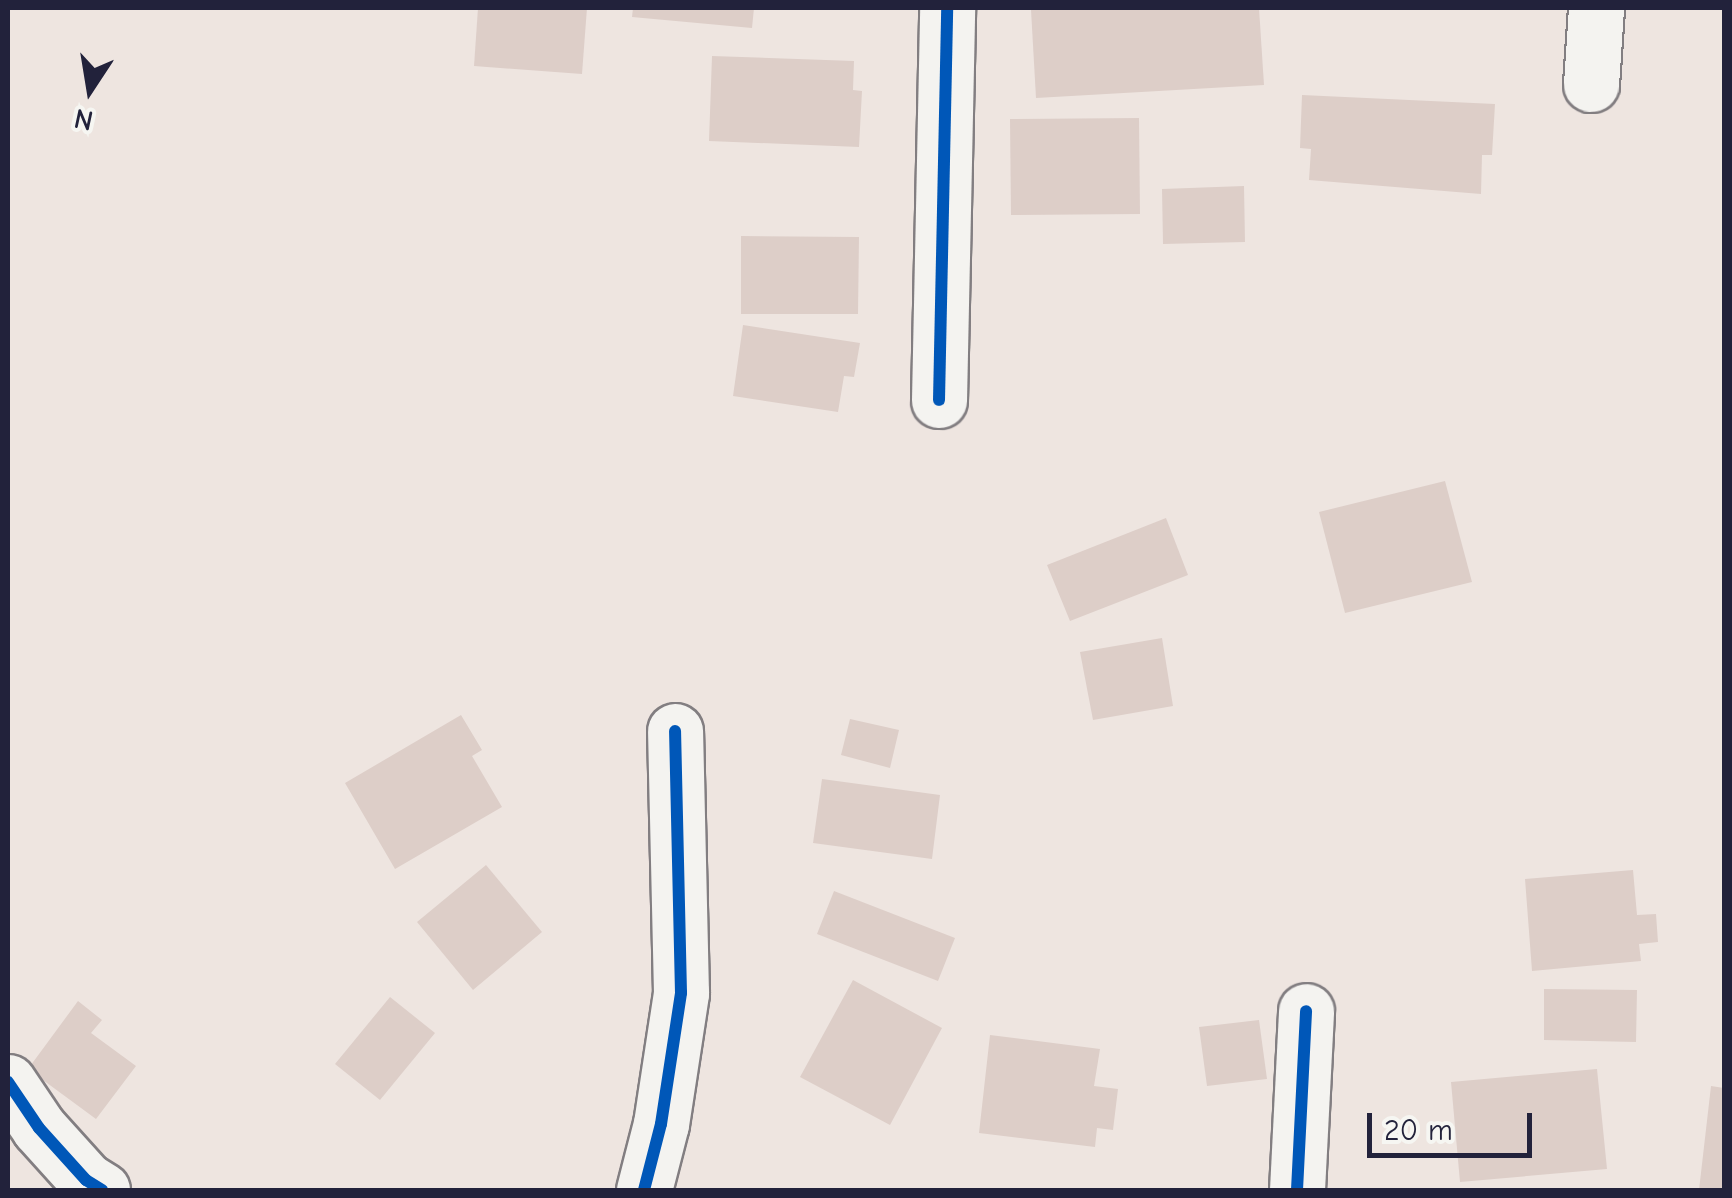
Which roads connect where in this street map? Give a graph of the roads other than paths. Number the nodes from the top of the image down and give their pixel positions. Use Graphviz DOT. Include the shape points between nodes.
graph roads {
  1 [pos="947,8"];
  2 [pos="1596,8"];
  3 [pos="1591,84"];
  4 [pos="939,400"];
  5 [pos="675,731"];
  6 [pos="1306,1012"];
  7 [pos="8,1082"];
  8 [pos="90,1187"];
  9 [pos="644,1190"];
  10 [pos="1297,1190"];
  1 -- 4 [label="street"];
  2 -- 3 [label="street"];
  5 -- 9 [label="street" via="682,993"];
  6 -- 10 [label="street"];
  7 -- 8 [label="street"];
}
